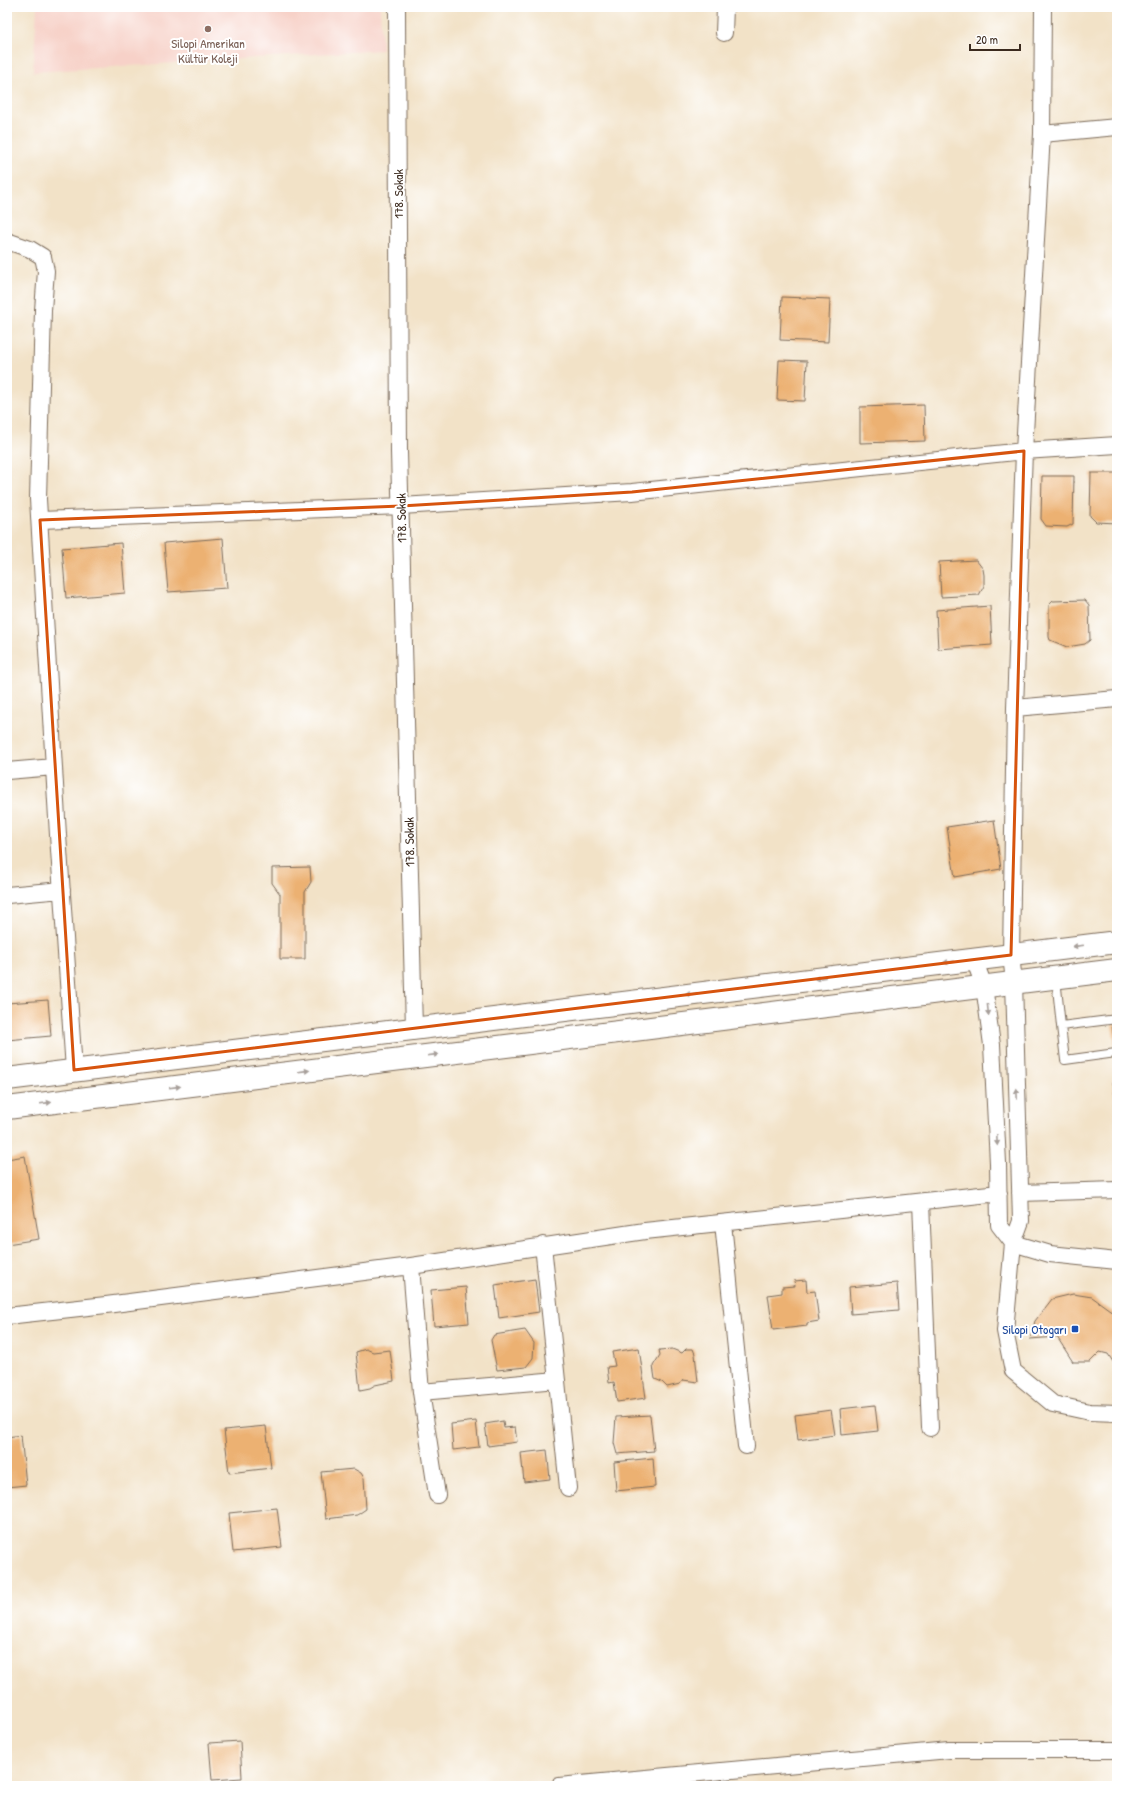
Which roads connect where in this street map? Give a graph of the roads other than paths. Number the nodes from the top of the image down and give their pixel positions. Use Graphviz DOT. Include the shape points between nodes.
graph roads {
  1 [pos="397,7"];
  2 [pos="725,7"];
  3 [pos="1043,7"];
  4 [pos="724,33"];
  5 [pos="1117,127"];
  6 [pos="1042,134"];
  7 [pos="7,241"];
  8 [pos="1117,445"];
  9 [pos="1024,451"];
  10 [pos="401,506"];
  11 [pos="40,520"];
  12 [pos="1117,699"];
  13 [pos="1015,708"];
  14 [pos="54,767"];
  15 [pos="7,771"];
  16 [pos="62,890"];
  17 [pos="7,895"];
  18 [pos="1117,942"];
  19 [pos="1010,955"];
  20 [pos="974,959"];
  21 [pos="1117,970"];
  22 [pos="1056,977"];
  23 [pos="1014,982"];
  24 [pos="984,986"];
  25 [pos="1117,1019"];
  26 [pos="1061,1026"];
  27 [pos="414,1028"];
  28 [pos="1116,1053"];
  29 [pos="74,1070"];
  30 [pos="7,1078"];
  31 [pos="7,1108"];
  32 [pos="1117,1190"];
  33 [pos="999,1193"];
  34 [pos="1020,1193"];
  35 [pos="921,1202"];
  36 [pos="723,1223"];
  37 [pos="1013,1243"];
  38 [pos="543,1245"];
  39 [pos="1117,1261"];
  40 [pos="411,1266"];
  41 [pos="7,1316"];
  42 [pos="557,1380"];
  43 [pos="421,1392"];
  44 [pos="1117,1413"];
  45 [pos="930,1428"];
  46 [pos="746,1446"];
  47 [pos="568,1488"];
  48 [pos="437,1495"];
  49 [pos="1117,1750"];
  50 [pos="559,1786"];
  1 -- 10 [label="street, 178. Sokak"];
  2 -- 4 [label="street"];
  3 -- 6 [label="street"];
  5 -- 6 [label="street"];
  6 -- 9 [label="street"];
  7 -- 11 [label="street" via="30,248 43,257 46,271 38,499"];
  8 -- 9 [label="street"];
  9 -- 10 [label="street" via="632,492"];
  9 -- 13 [label="street"];
  10 -- 11 [label="street"];
  10 -- 27 [label="street, 178. Sokak"];
  11 -- 14 [label="street"];
  12 -- 13 [label="street"];
  13 -- 19 [label="street"];
  14 -- 15 [label="street"];
  14 -- 16 [label="street"];
  16 -- 17 [label="street"];
  16 -- 29 [label="street"];
  18 -- 19 [label="highway, one-way"];
  19 -- 20 [label="highway"];
  19 -- 23 [label="street"];
  20 -- 24 [label="street"];
  20 -- 27 [label="highway, one-way"];
  21 -- 22 [label="highway"];
  22 -- 23 [label="highway"];
  22 -- 26 [label="lane"];
  23 -- 24 [label="highway"];
  34 -- 23 [label="street, one-way"];
  31 -- 24 [label="highway, one-way"];
  24 -- 33 [label="street, one-way" via="992,1045"];
  25 -- 26 [label="lane"];
  26 -- 28 [label="lane" via="1065,1060"];
  27 -- 29 [label="highway"];
  29 -- 30 [label="highway"];
  32 -- 34 [label="street"];
  33 -- 35 [label="street"];
  33 -- 37 [label="street" via="999,1226"];
  34 -- 37 [label="street" via="1021,1221"];
  35 -- 36 [label="street"];
  35 -- 45 [label="street"];
  36 -- 38 [label="street"];
  36 -- 46 [label="street"];
  37 -- 39 [label="street" via="1050,1254"];
  37 -- 44 [label="street" via="1005,1331 1013,1371 1053,1404 1090,1412"];
  38 -- 40 [label="street"];
  38 -- 42 [label="street"];
  40 -- 41 [label="street"];
  40 -- 43 [label="street"];
  42 -- 43 [label="street"];
  42 -- 47 [label="street"];
  43 -- 48 [label="street"];
  49 -- 50 [label="street" via="949,1750"];
}
